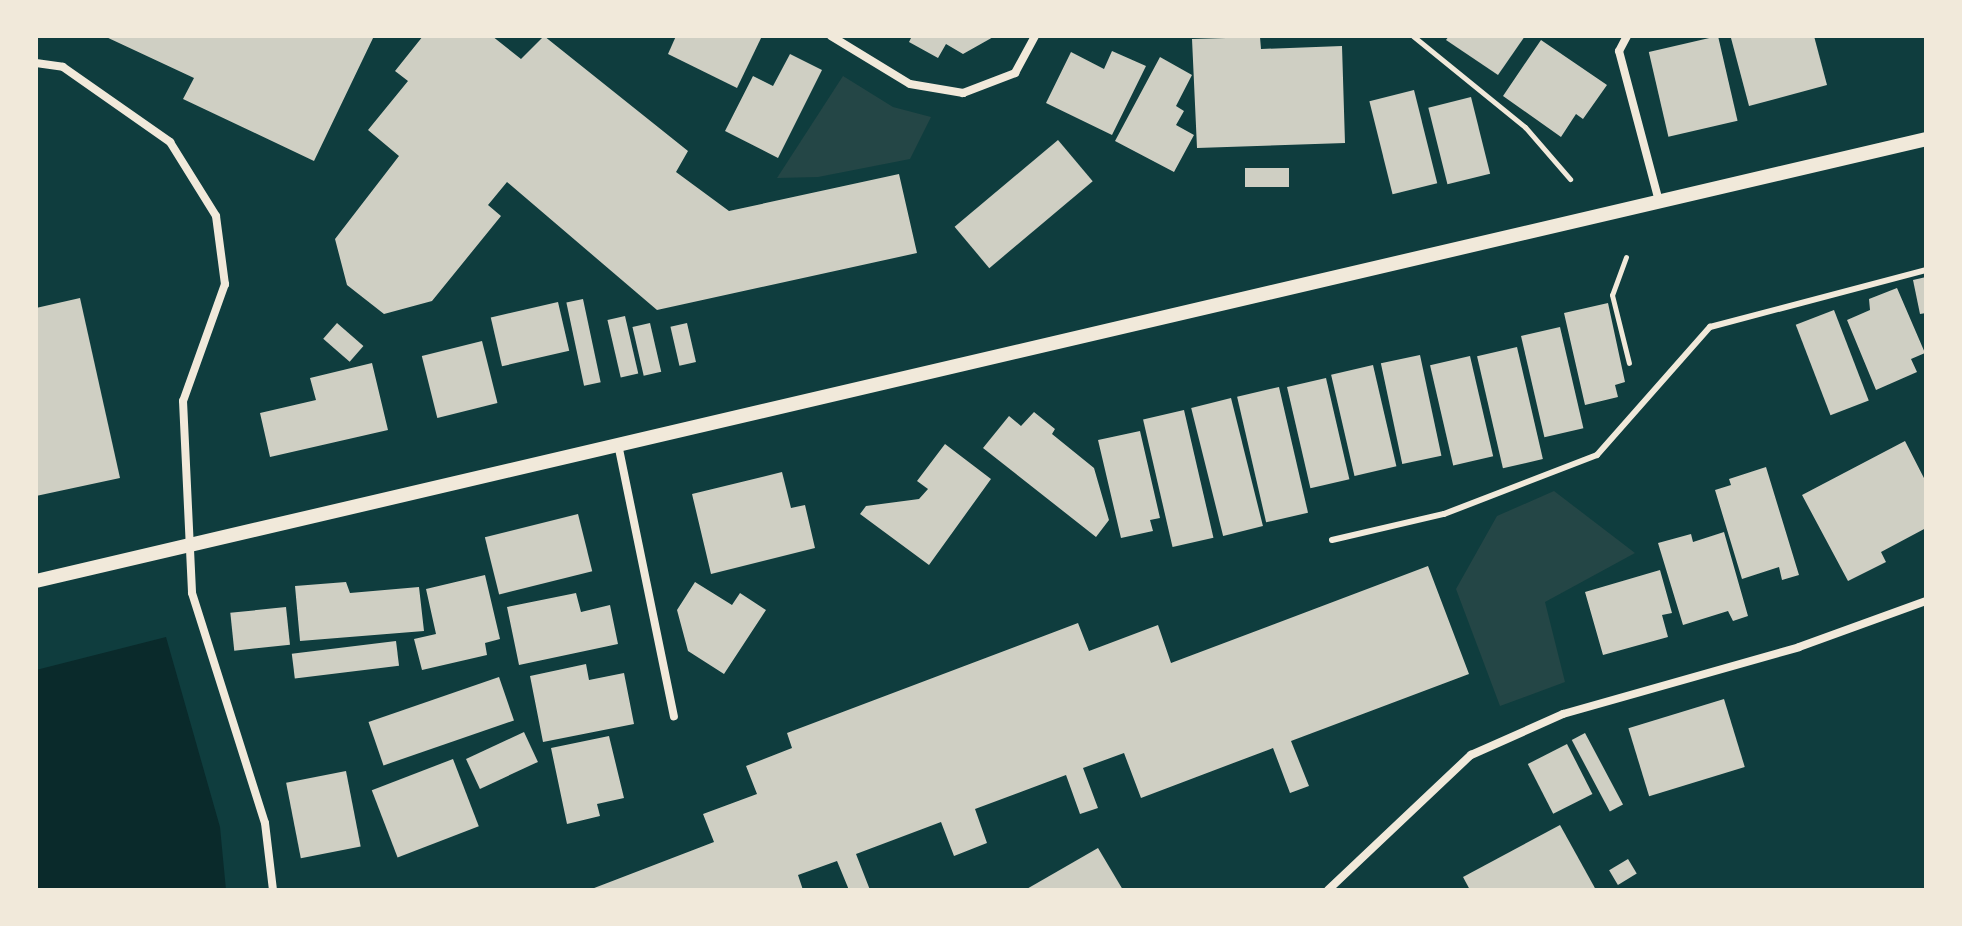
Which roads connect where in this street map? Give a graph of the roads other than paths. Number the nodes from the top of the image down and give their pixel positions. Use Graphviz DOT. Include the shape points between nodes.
graph roads {
  1 [pos="831,36"];
  2 [pos="1035,36"];
  3 [pos="1627,36"];
  4 [pos="36,63"];
  5 [pos="1926,139"];
  6 [pos="1659,201"];
  7 [pos="1926,270"];
  8 [pos="618,444"];
  9 [pos="1332,540"];
  10 [pos="188,545"];
  11 [pos="36,581"];
  12 [pos="1926,601"];
  13 [pos="674,716"];
  14 [pos="273,890"];
  15 [pos="1328,890"];
  1 -- 2 [label="street" via="910,84 963,93 1015,73"];
  3 -- 6 [label="street" via="1619,51"];
  4 -- 10 [label="street" via="63,67 170,142 216,216 225,284 183,401"];
  5 -- 6 [label="street"];
  6 -- 8 [label="street"];
  7 -- 9 [label="lane" via="1710,327 1597,455 1444,514"];
  8 -- 10 [label="street"];
  8 -- 13 [label="street"];
  10 -- 11 [label="street"];
  10 -- 14 [label="street" via="192,593 265,823"];
  12 -- 15 [label="street" via="1799,647 1563,714 1471,755"];
}
